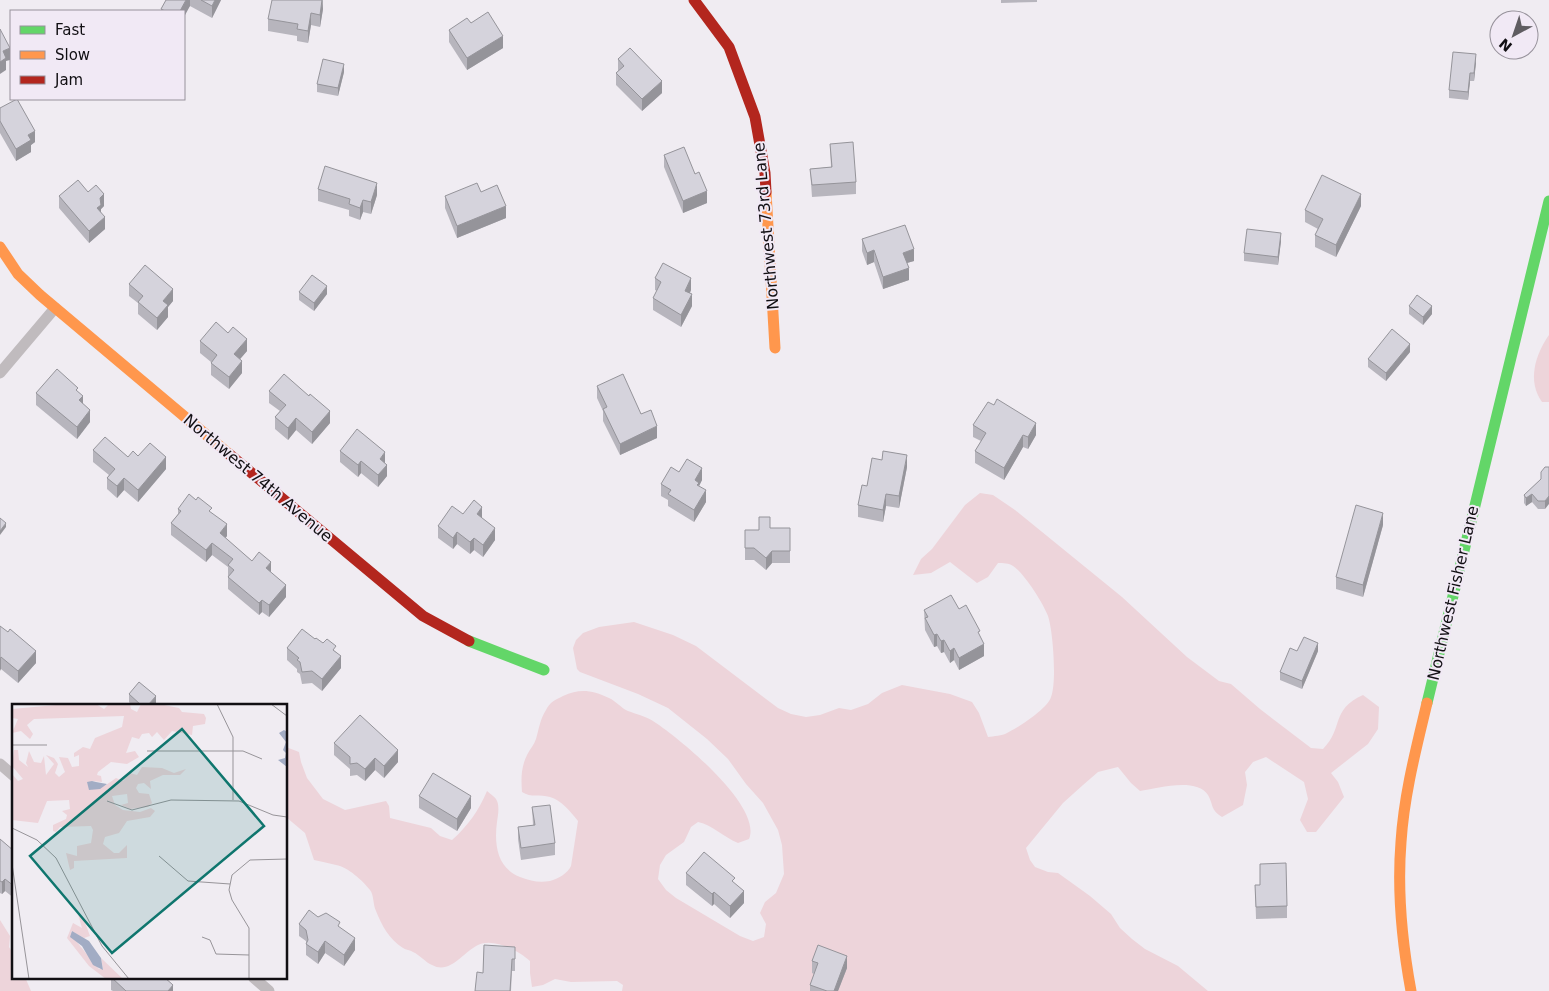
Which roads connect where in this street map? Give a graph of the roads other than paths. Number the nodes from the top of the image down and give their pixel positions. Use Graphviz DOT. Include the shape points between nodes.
graph roads {
  1 [pos="694,0"];
  2 [pos="1549,201"];
  3 [pos="0,247"];
  4 [pos="55,308"];
  5 [pos="775,348"];
  6 [pos="0,373"];
  7 [pos="544,670"];
  8 [pos="0,764"];
  9 [pos="12,774"];
  10 [pos="254,978"];
  11 [pos="269,991"];
  12 [pos="1411,991"];
  1 -- 5 [label="street, Northwest 73rd Lane" via="729,47 755,116 765,173"];
  2 -- 12 [label="street, Northwest Fisher Lane" via="1412,765 1400,862 1403,946"];
  3 -- 4 [label="street, Northwest 74th Avenue" via="18,274"];
  4 -- 6 [label="street"];
  4 -- 7 [label="street, Northwest 74th Avenue" via="423,616 472,644"];
  8 -- 9 [label="street"];
  10 -- 11 [label="street"];
}
